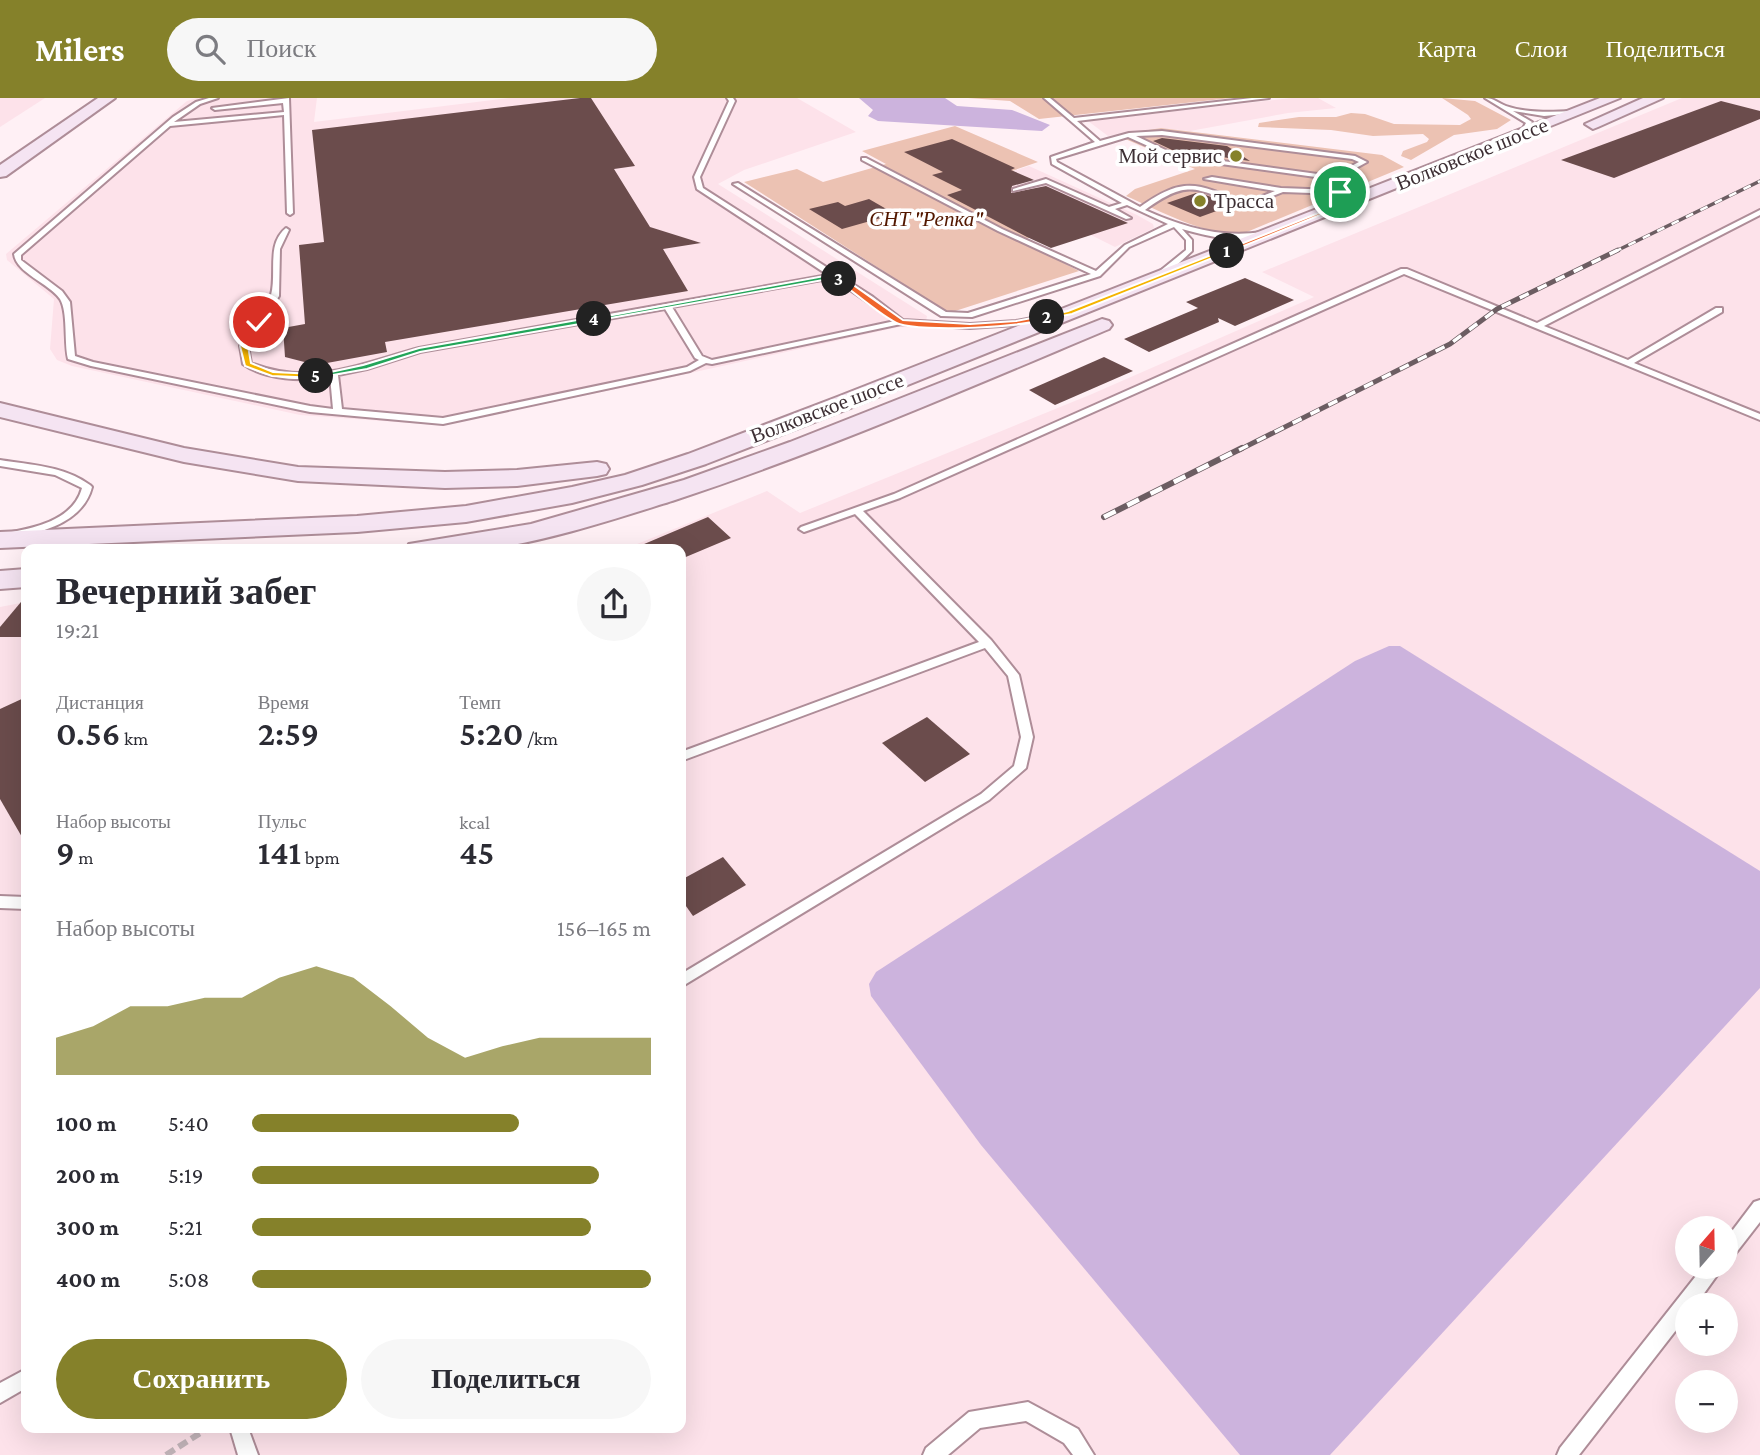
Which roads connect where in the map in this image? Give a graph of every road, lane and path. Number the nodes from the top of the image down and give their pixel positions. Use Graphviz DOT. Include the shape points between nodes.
graph roads {
  1 [pos="215,98"];
  2 [pos="730,98"];
  3 [pos="1046,98"];
  4 [pos="1266,98"];
  5 [pos="1488,98"];
  6 [pos="1613,98"];
  7 [pos="1656,98"];
  8 [pos="286,99"];
  9 [pos="108,100"];
  10 [pos="215,108"];
  11 [pos="1508,108"];
  12 [pos="287,113"];
  13 [pos="1576,113"];
  14 [pos="1071,120"];
  15 [pos="168,124"];
  16 [pos="1523,133"];
  17 [pos="1129,135"];
  18 [pos="1099,143"];
  19 [pos="1170,155"];
  20 [pos="1180,157"];
  21 [pos="864,159"];
  22 [pos="0,172"];
  23 [pos="1333,178"];
  24 [pos="1207,179"];
  25 [pos="1233,183"];
  26 [pos="736,184"];
  27 [pos="1224,186"];
  28 [pos="1254,187"];
  29 [pos="1015,190"];
  30 [pos="1282,190"];
  31 [pos="1239,192"];
  32 [pos="1340,192"];
  33 [pos="1423,193"];
  34 [pos="1359,198"];
  35 [pos="1128,203"];
  36 [pos="1109,209"];
  37 [pos="1140,210"];
  38 [pos="1760,212"];
  39 [pos="290,213"];
  40 [pos="1128,218"];
  41 [pos="1172,225"];
  42 [pos="286,230"];
  43 [pos="1275,232"];
  44 [pos="1097,274"];
  45 [pos="835,276"];
  46 [pos="1153,280"];
  47 [pos="667,306"];
  48 [pos="1719,310"];
  49 [pos="1070,313"];
  50 [pos="1119,317"];
  51 [pos="901,322"];
  52 [pos="1537,326"];
  53 [pos="705,360"];
  54 [pos="1629,363"];
  55 [pos="159,365"];
  56 [pos="334,374"];
  57 [pos="143,375"];
  58 [pos="845,402"];
  59 [pos="0,410"];
  60 [pos="338,411"];
  61 [pos="1760,418"];
  62 [pos="0,463"];
  63 [pos="857,510"];
  64 [pos="804,529"];
  65 [pos="0,539"];
  66 [pos="473,544"];
  67 [pos="21,578"];
  68 [pos="0,580"];
  69 [pos="987,643"];
  70 [pos="686,755"];
  71 [pos="0,902"];
  72 [pos="21,903"];
  73 [pos="686,978"];
  74 [pos="1760,1208"];
  75 [pos="1738,1236"];
  76 [pos="1705,1279"];
  77 [pos="21,1381"];
  78 [pos="0,1394"];
  79 [pos="200,1433"];
  80 [pos="240,1433"];
  81 [pos="166,1455"];
  82 [pos="247,1455"];
  83 [pos="933,1455"];
  84 [pos="1084,1455"];
  85 [pos="1567,1455"];
  1 -- 15 [label="lane" via="198,103"];
  2 -- 45 [label="lane" via="697,177 700,189"];
  3 -- 14 [label="lane"];
  4 -- 14 [label="lane"];
  5 -- 11 [label="lane"];
  6 -- 13 [label="main road, Волковское шоссе"];
  7 -- 33 [label="main road, Волковское шоссе"];
  8 -- 10 [label="lane"];
  8 -- 12 [label="lane"];
  9 -- 22 [label="main road"];
  11 -- 13 [label="lane"];
  11 -- 16 [label="lane" via="1529,122"];
  12 -- 15 [label="lane"];
  12 -- 39 [label="lane"];
  13 -- 16 [label="main road, Волковское шоссе"];
  14 -- 18 [label="lane"];
  15 -- 57 [label="lane" via="17,254 18,261 66,302 71,357"];
  16 -- 34 [label="main road, Волковское шоссе"];
  17 -- 18 [label="lane"];
  17 -- 19 [label="lane"];
  17 -- 23 [label="lane" via="1162,133 1364,162"];
  18 -- 35 [label="lane" via="1061,154 1053,158 1054,163"];
  20 -- 23 [label="lane"];
  21 -- 44 [label="lane"];
  23 -- 32 [label="lane"];
  24 -- 25 [label="lane"];
  25 -- 27 [label="lane"];
  25 -- 28 [label="lane"];
  26 -- 44 [label="lane" via="944,314 969,315"];
  28 -- 30 [label="lane"];
  28 -- 31 [label="lane"];
  29 -- 36 [label="lane" via="1046,181"];
  30 -- 32 [label="lane"];
  30 -- 37 [label="lane" via="1244,205 1195,183 1161,194"];
  32 -- 34 [label="lane"];
  34 -- 43 [label="main road, Волковское шоссе"];
  35 -- 36 [label="lane"];
  35 -- 37 [label="lane"];
  36 -- 40 [label="lane"];
  37 -- 41 [label="lane"];
  38 -- 52 [label="lane"];
  41 -- 43 [label="lane" via="1224,237"];
  41 -- 44 [label="lane" via="1127,246"];
  41 -- 46 [label="lane" via="1189,240 1189,251"];
  42 -- 56 [label="lane" via="277,249 275,296 244,346 247,364 272,374"];
  43 -- 46 [label="main road, Волковское шоссе"];
  45 -- 47 [label="lane"];
  45 -- 51 [label="lane"];
  46 -- 49 [label="main road, Волковское шоссе"];
  47 -- 53 [label="lane" via="699,358"];
  47 -- 56 [label="lane" via="419,350"];
  48 -- 54 [label="lane"];
  49 -- 51 [label="lane" via="970,326"];
  49 -- 58 [label="main road, Волковское шоссе"];
  50 -- 66 [label="main road, Волковское шоссе" via="727,476 550,529"];
  51 -- 53 [label="lane" via="723,361"];
  52 -- 54 [label="lane"];
  52 -- 63 [label="lane" via="1404,271"];
  53 -- 60 [label="lane" via="690,369 443,421"];
  54 -- 61 [label="lane"];
  55 -- 57 [label="lane"];
  56 -- 60 [label="lane"];
  57 -- 60 [label="lane"];
  58 -- 59 [label="main road" via="694,449 624,465 568,474 445,480 298,474 244,467"];
  58 -- 65 [label="main road, Волковское шоссе" via="633,480 466,514 330,525"];
  62 -- 65 [label="lane" via="66,476 87,487 87,496 66,517"];
  63 -- 64 [label="lane"];
  63 -- 69 [label="lane"];
  67 -- 68 [label="main road"];
  69 -- 70 [label="lane"];
  69 -- 73 [label="lane" via="1013,675 1027,737 1020,768 985,797"];
  71 -- 72 [label="lane"];
  74 -- 75 [label="lane"];
  76 -- 85 [label="lane"];
  77 -- 78 [label="lane"];
  79 -- 81 [label="path"];
  80 -- 82 [label="lane"];
  83 -- 84 [label="lane" via="976,1419 1028,1411 1071,1437"];
}
